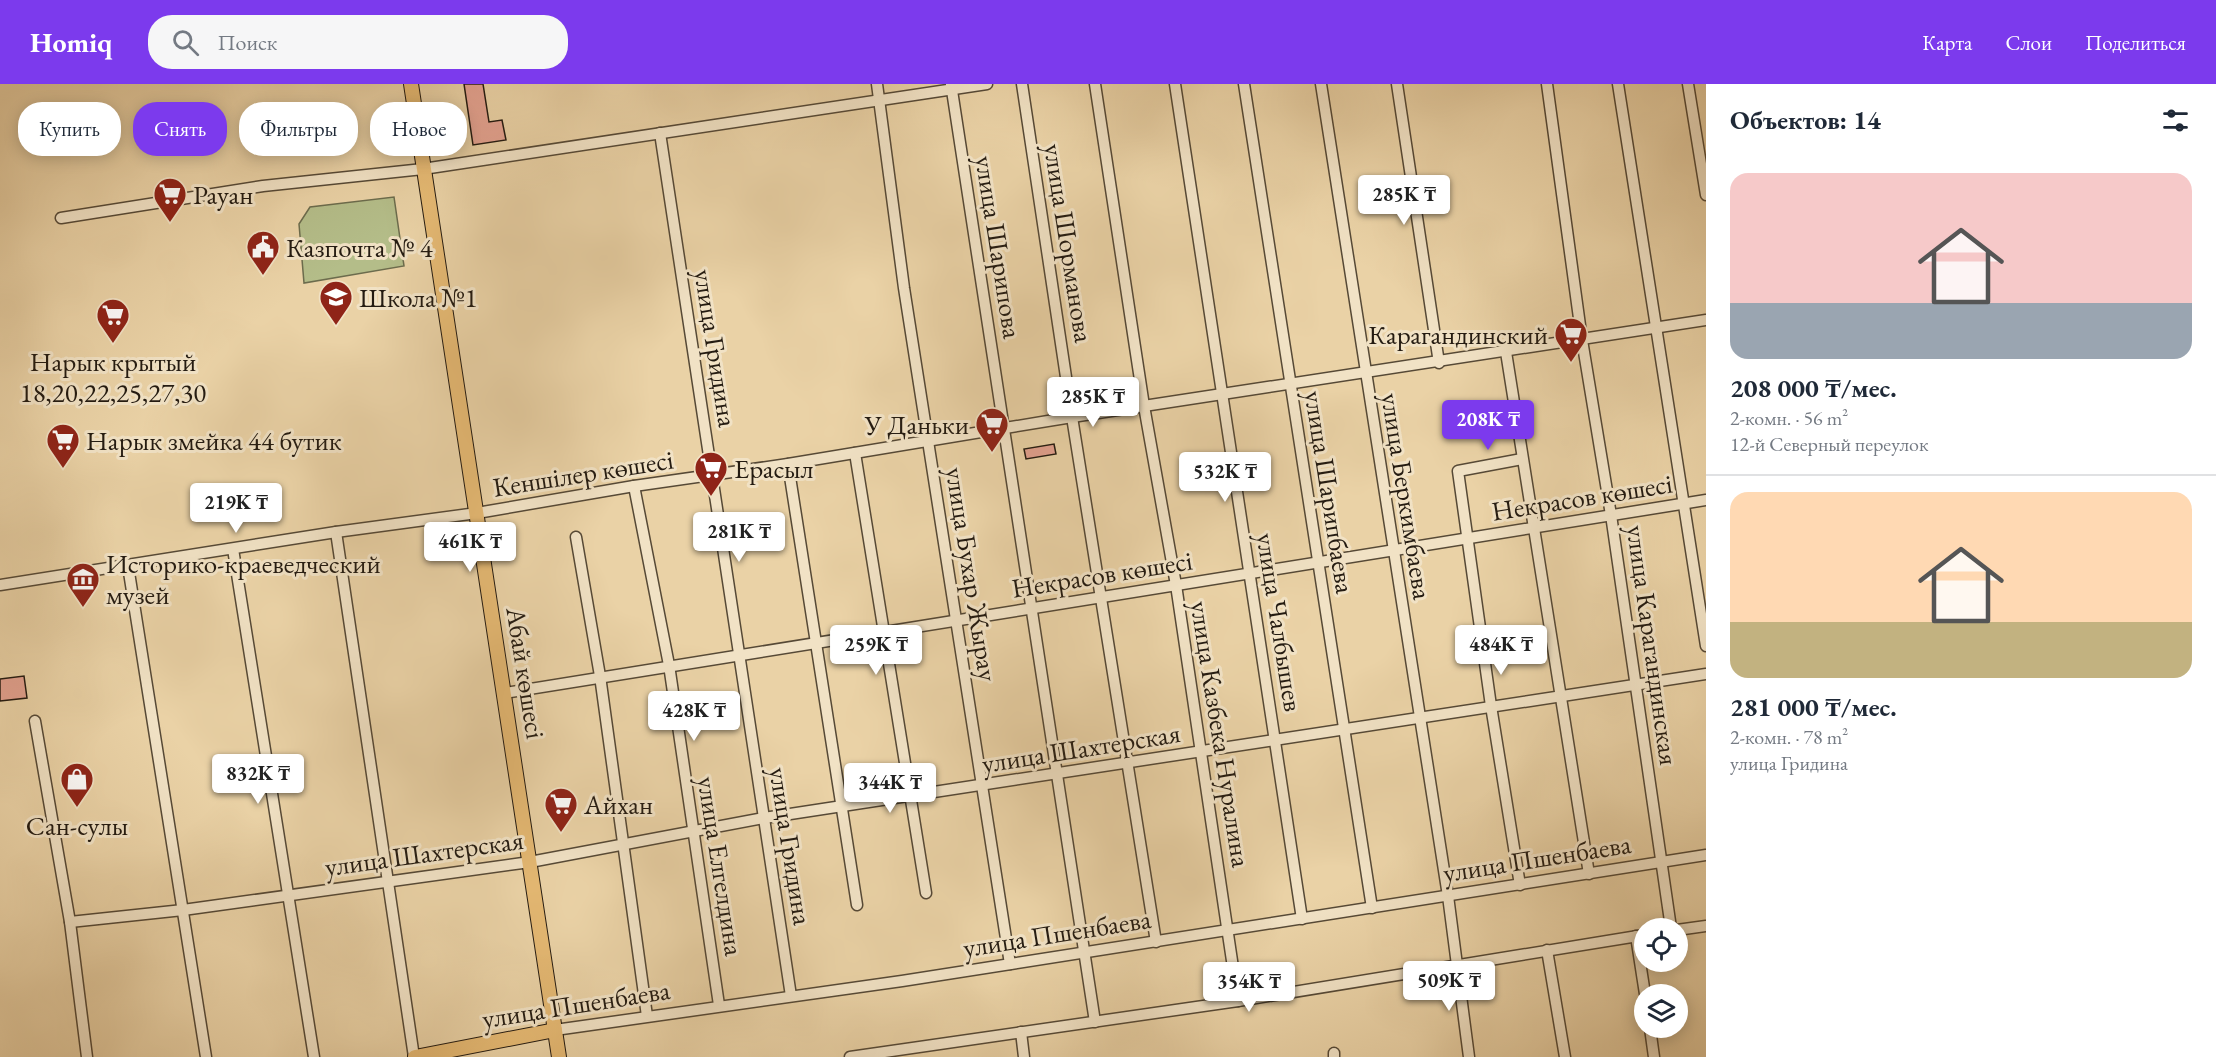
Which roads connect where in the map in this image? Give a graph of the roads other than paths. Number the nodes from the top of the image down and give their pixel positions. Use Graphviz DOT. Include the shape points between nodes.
graph roads {
  1 [pos="411,84"];
  2 [pos="877,84"];
  3 [pos="987,84"];
  4 [pos="1022,84"];
  5 [pos="1095,84"];
  6 [pos="1175,84"];
  7 [pos="1244,84"];
  8 [pos="1321,84"];
  9 [pos="1397,84"];
  10 [pos="1547,84"];
  11 [pos="1617,84"];
  12 [pos="1688,84"];
  13 [pos="952,87"];
  14 [pos="879,99"];
  15 [pos="660,134"];
  16 [pos="423,169"];
  17 [pos="1706,195"];
  18 [pos="61,218"];
  19 [pos="1706,320"];
  20 [pos="1656,329"];
  21 [pos="1582,340"];
  22 [pos="1506,352"];
  23 [pos="1439,363"];
  24 [pos="1364,374"];
  25 [pos="1290,384"];
  26 [pos="1222,394"];
  27 [pos="1144,406"];
  28 [pos="1072,417"];
  29 [pos="1004,429"];
  30 [pos="928,441"];
  31 [pos="855,453"];
  32 [pos="1522,459"];
  33 [pos="788,464"];
  34 [pos="711,475"];
  35 [pos="634,486"];
  36 [pos="1706,500"];
  37 [pos="1684,504"];
  38 [pos="477,513"];
  39 [pos="1611,515"];
  40 [pos="1533,528"];
  41 [pos="336,532"];
  42 [pos="576,537"];
  43 [pos="1467,538"];
  44 [pos="233,549"];
  45 [pos="1394,550"];
  46 [pos="1318,562"];
  47 [pos="128,566"];
  48 [pos="1250,573"];
  49 [pos="0,585"];
  50 [pos="1176,585"];
  51 [pos="1101,597"];
  52 [pos="1033,607"];
  53 [pos="957,620"];
  54 [pos="883,631"];
  55 [pos="815,642"];
  56 [pos="1706,646"];
  57 [pos="740,654"];
  58 [pos="669,665"];
  59 [pos="1706,674"];
  60 [pos="600,676"];
  61 [pos="1636,684"];
  62 [pos="505,693"];
  63 [pos="1560,694"];
  64 [pos="1491,706"];
  65 [pos="1419,718"];
  66 [pos="35,721"];
  67 [pos="1344,729"];
  68 [pos="1276,740"];
  69 [pos="1202,753"];
  70 [pos="1127,764"];
  71 [pos="1058,774"];
  72 [pos="983,786"];
  73 [pos="909,796"];
  74 [pos="841,807"];
  75 [pos="764,818"];
  76 [pos="692,831"];
  77 [pos="624,843"];
  78 [pos="1706,855"];
  79 [pos="530,862"];
  80 [pos="1660,863"];
  81 [pos="1589,874"];
  82 [pos="389,880"];
  83 [pos="1520,885"];
  84 [pos="926,893"];
  85 [pos="286,895"];
  86 [pos="1448,896"];
  87 [pos="857,905"];
  88 [pos="1372,908"];
  89 [pos="183,910"];
  90 [pos="1669,918"];
  91 [pos="1302,919"];
  92 [pos="70,922"];
  93 [pos="1706,926"];
  94 [pos="1688,928"];
  95 [pos="1229,930"];
  96 [pos="1634,936"];
  97 [pos="1156,942"];
  98 [pos="1547,950"];
  99 [pos="1085,953"];
  100 [pos="1010,964"];
  101 [pos="1457,964"];
  102 [pos="791,996"];
  103 [pos="1238,1001"];
  104 [pos="719,1005"];
  105 [pos="647,1016"];
  106 [pos="1095,1022"];
  107 [pos="555,1030"];
  108 [pos="1021,1032"];
  109 [pos="1651,1038"];
  110 [pos="935,1052"];
  111 [pos="87,1057"];
  112 [pos="206,1057"];
  113 [pos="314,1057"];
  114 [pos="414,1057"];
  115 [pos="559,1057"];
  116 [pos="850,1057"];
  117 [pos="1024,1057"];
  118 [pos="1469,1057"];
  119 [pos="1565,1057"];
  120 [pos="1654,1057"];
  1 -- 16 [label="main road, Абай көшесі"];
  2 -- 14 [label="street, улица Бухар Жырау"];
  3 -- 13 [label="street"];
  4 -- 28 [label="street, улица Шорманова"];
  5 -- 27 [label="street, улица Казбека Нуралина"];
  6 -- 26 [label="street, улица Чалбышев"];
  7 -- 25 [label="street, улица Шарипбаева"];
  8 -- 24 [label="street, улица Беркимбаева"];
  9 -- 23 [label="street"];
  10 -- 21 [label="street, улица Карагандинская"];
  11 -- 20 [label="street"];
  12 -- 17 [label="street"];
  13 -- 14 [label="street"];
  13 -- 29 [label="street, улица Шарипова"];
  14 -- 15 [label="street"];
  14 -- 30 [label="street, улица Бухар Жырау" via="903,288"];
  15 -- 16 [label="street"];
  15 -- 34 [label="street, улица Гридина"];
  16 -- 18 [label="street" via="263,186"];
  16 -- 38 [label="main road, Абай көшесі"];
  19 -- 20 [label="street, Кеншілер көшесі"];
  20 -- 21 [label="street, Кеншілер көшесі"];
  20 -- 37 [label="street"];
  21 -- 22 [label="street, Кеншілер көшесі"];
  21 -- 39 [label="street, улица Карагандинская"];
  22 -- 23 [label="street, Кеншілер көшесі"];
  22 -- 32 [label="street"];
  23 -- 24 [label="street, Кеншілер көшесі"];
  24 -- 25 [label="street, Кеншілер көшесі"];
  24 -- 45 [label="street, улица Беркимбаева"];
  25 -- 26 [label="street, Кеншілер көшесі"];
  25 -- 46 [label="street, улица Шарипбаева"];
  26 -- 27 [label="street, Кеншілер көшесі"];
  26 -- 48 [label="street, улица Чалбышев"];
  27 -- 28 [label="street, Кеншілер көшесі"];
  27 -- 50 [label="street, улица Казбека Нуралина"];
  28 -- 29 [label="street, Кеншілер көшесі"];
  28 -- 51 [label="street, улица Шорманова"];
  29 -- 30 [label="street, Кеншілер көшесі"];
  29 -- 52 [label="street, улица Шарипова"];
  30 -- 31 [label="street, Кеншілер көшесі"];
  30 -- 53 [label="street, улица Бухар Жырау"];
  31 -- 33 [label="street, Кеншілер көшесі"];
  31 -- 54 [label="street"];
  32 -- 40 [label="street"];
  32 -- 43 [label="street" via="1458,471"];
  33 -- 34 [label="street, Кеншілер көшесі"];
  33 -- 55 [label="street"];
  34 -- 35 [label="street, Кеншілер көшесі"];
  34 -- 57 [label="street, улица Гридина"];
  35 -- 38 [label="street, Кеншілер көшесі"];
  35 -- 58 [label="street, улица Елгелдина"];
  36 -- 37 [label="street, Некрасов көшесі"];
  37 -- 39 [label="street, Некрасов көшесі"];
  37 -- 56 [label="street"];
  38 -- 41 [label="street, Кеншілер көшесі"];
  38 -- 62 [label="main road, Абай көшесі"];
  39 -- 40 [label="street, Некрасов көшесі"];
  39 -- 61 [label="street, улица Карагандинская"];
  40 -- 43 [label="street, Некрасов көшесі"];
  40 -- 63 [label="street"];
  41 -- 44 [label="street, Кеншілер көшесі"];
  41 -- 82 [label="street"];
  42 -- 60 [label="street"];
  43 -- 45 [label="street, Некрасов көшесі"];
  43 -- 64 [label="street"];
  44 -- 47 [label="street, Кеншілер көшесі"];
  44 -- 85 [label="street"];
  45 -- 46 [label="street, Некрасов көшесі"];
  45 -- 65 [label="street, улица Беркимбаева"];
  46 -- 48 [label="street, Некрасов көшесі"];
  46 -- 67 [label="street, улица Шарипбаева"];
  47 -- 49 [label="street, Кеншілер көшесі"];
  47 -- 89 [label="street"];
  48 -- 50 [label="street, Некрасов көшесі"];
  48 -- 68 [label="street, улица Чалбышев"];
  50 -- 51 [label="street, Некрасов көшесі"];
  50 -- 69 [label="street, улица Казбека Нуралина"];
  51 -- 52 [label="street, Некрасов көшесі"];
  51 -- 70 [label="street, улица Шорманова"];
  52 -- 53 [label="street, Некрасов көшесі"];
  52 -- 71 [label="street, улица Шарипова"];
  53 -- 54 [label="street, Некрасов көшесі"];
  53 -- 72 [label="street, улица Бухар Жырау"];
  54 -- 55 [label="street, Некрасов көшесі"];
  54 -- 73 [label="street"];
  55 -- 57 [label="street, Некрасов көшесі"];
  55 -- 74 [label="street"];
  57 -- 58 [label="street, Некрасов көшесі"];
  57 -- 75 [label="street, улица Гридина"];
  58 -- 60 [label="street, Некрасов көшесі"];
  58 -- 76 [label="street, улица Елгелдина"];
  59 -- 61 [label="street, улица Шахтерская"];
  60 -- 62 [label="street, Некрасов көшесі"];
  60 -- 77 [label="street"];
  61 -- 63 [label="street, улица Шахтерская"];
  61 -- 80 [label="street, улица Карагандинская"];
  62 -- 79 [label="main road, Абай көшесі"];
  63 -- 64 [label="street, улица Шахтерская"];
  63 -- 81 [label="street"];
  64 -- 65 [label="street, улица Шахтерская"];
  64 -- 83 [label="street"];
  65 -- 67 [label="street, улица Шахтерская"];
  65 -- 86 [label="street, улица Беркимбаева"];
  66 -- 92 [label="street"];
  67 -- 68 [label="street, улица Шахтерская"];
  67 -- 88 [label="street, улица Шарипбаева"];
  68 -- 69 [label="street, улица Шахтерская"];
  68 -- 91 [label="street, улица Чалбышев"];
  69 -- 70 [label="street, улица Шахтерская"];
  69 -- 95 [label="street, улица Казбека Нуралина"];
  70 -- 71 [label="street, улица Шахтерская"];
  70 -- 97 [label="street, улица Шорманова"];
  71 -- 72 [label="street, улица Шахтерская"];
  71 -- 99 [label="street, улица Шарипова"];
  72 -- 73 [label="street, улица Шахтерская"];
  72 -- 100 [label="street, улица Бухар Жырау"];
  73 -- 74 [label="street, улица Шахтерская"];
  73 -- 84 [label="street"];
  74 -- 75 [label="street, улица Шахтерская"];
  74 -- 87 [label="street"];
  75 -- 76 [label="street, улица Шахтерская"];
  75 -- 102 [label="street, улица Гридина"];
  76 -- 77 [label="street, улица Шахтерская"];
  76 -- 104 [label="street, улица Елгелдина"];
  77 -- 79 [label="street, улица Шахтерская"];
  77 -- 105 [label="street"];
  78 -- 80 [label="street, улица Пшенбаева"];
  79 -- 82 [label="street, улица Шахтерская"];
  79 -- 107 [label="main road, Абай көшесі"];
  80 -- 81 [label="street, улица Пшенбаева"];
  80 -- 90 [label="street, улица Карагандинская"];
  81 -- 83 [label="street, улица Пшенбаева"];
  82 -- 85 [label="street, улица Шахтерская"];
  82 -- 114 [label="street"];
  83 -- 86 [label="street, улица Пшенбаева"];
  85 -- 89 [label="street, улица Шахтерская"];
  85 -- 113 [label="street"];
  86 -- 88 [label="street, улица Пшенбаева"];
  86 -- 101 [label="street, улица Беркимбаева"];
  88 -- 91 [label="street, улица Пшенбаева"];
  89 -- 92 [label="street, улица Шахтерская"];
  89 -- 112 [label="street"];
  91 -- 95 [label="street, улица Пшенбаева"];
  92 -- 111 [label="street"];
  93 -- 94 [label="street"];
  95 -- 97 [label="street, улица Пшенбаева"];
  95 -- 103 [label="street, улица Казбека Нуралина"];
  96 -- 98 [label="street"];
  97 -- 99 [label="street, улица Пшенбаева"];
  98 -- 101 [label="street"];
  98 -- 119 [label="street"];
  99 -- 100 [label="street, улица Пшенбаева"];
  99 -- 106 [label="street, улица Шарипова"];
  100 -- 102 [label="street, улица Пшенбаева"];
  101 -- 103 [label="street"];
  101 -- 118 [label="street, улица Беркимбаева"];
  102 -- 104 [label="street, улица Пшенбаева"];
  103 -- 106 [label="street"];
  104 -- 105 [label="street, улица Пшенбаева"];
  105 -- 107 [label="street, улица Пшенбаева"];
  106 -- 108 [label="street"];
  107 -- 114 [label="main road, улица Пшенбаева"];
  107 -- 115 [label="main road, Абай көшесі"];
  108 -- 110 [label="street"];
  108 -- 117 [label="street"];
  109 -- 120 [label="street"];
  110 -- 116 [label="street"];
}
